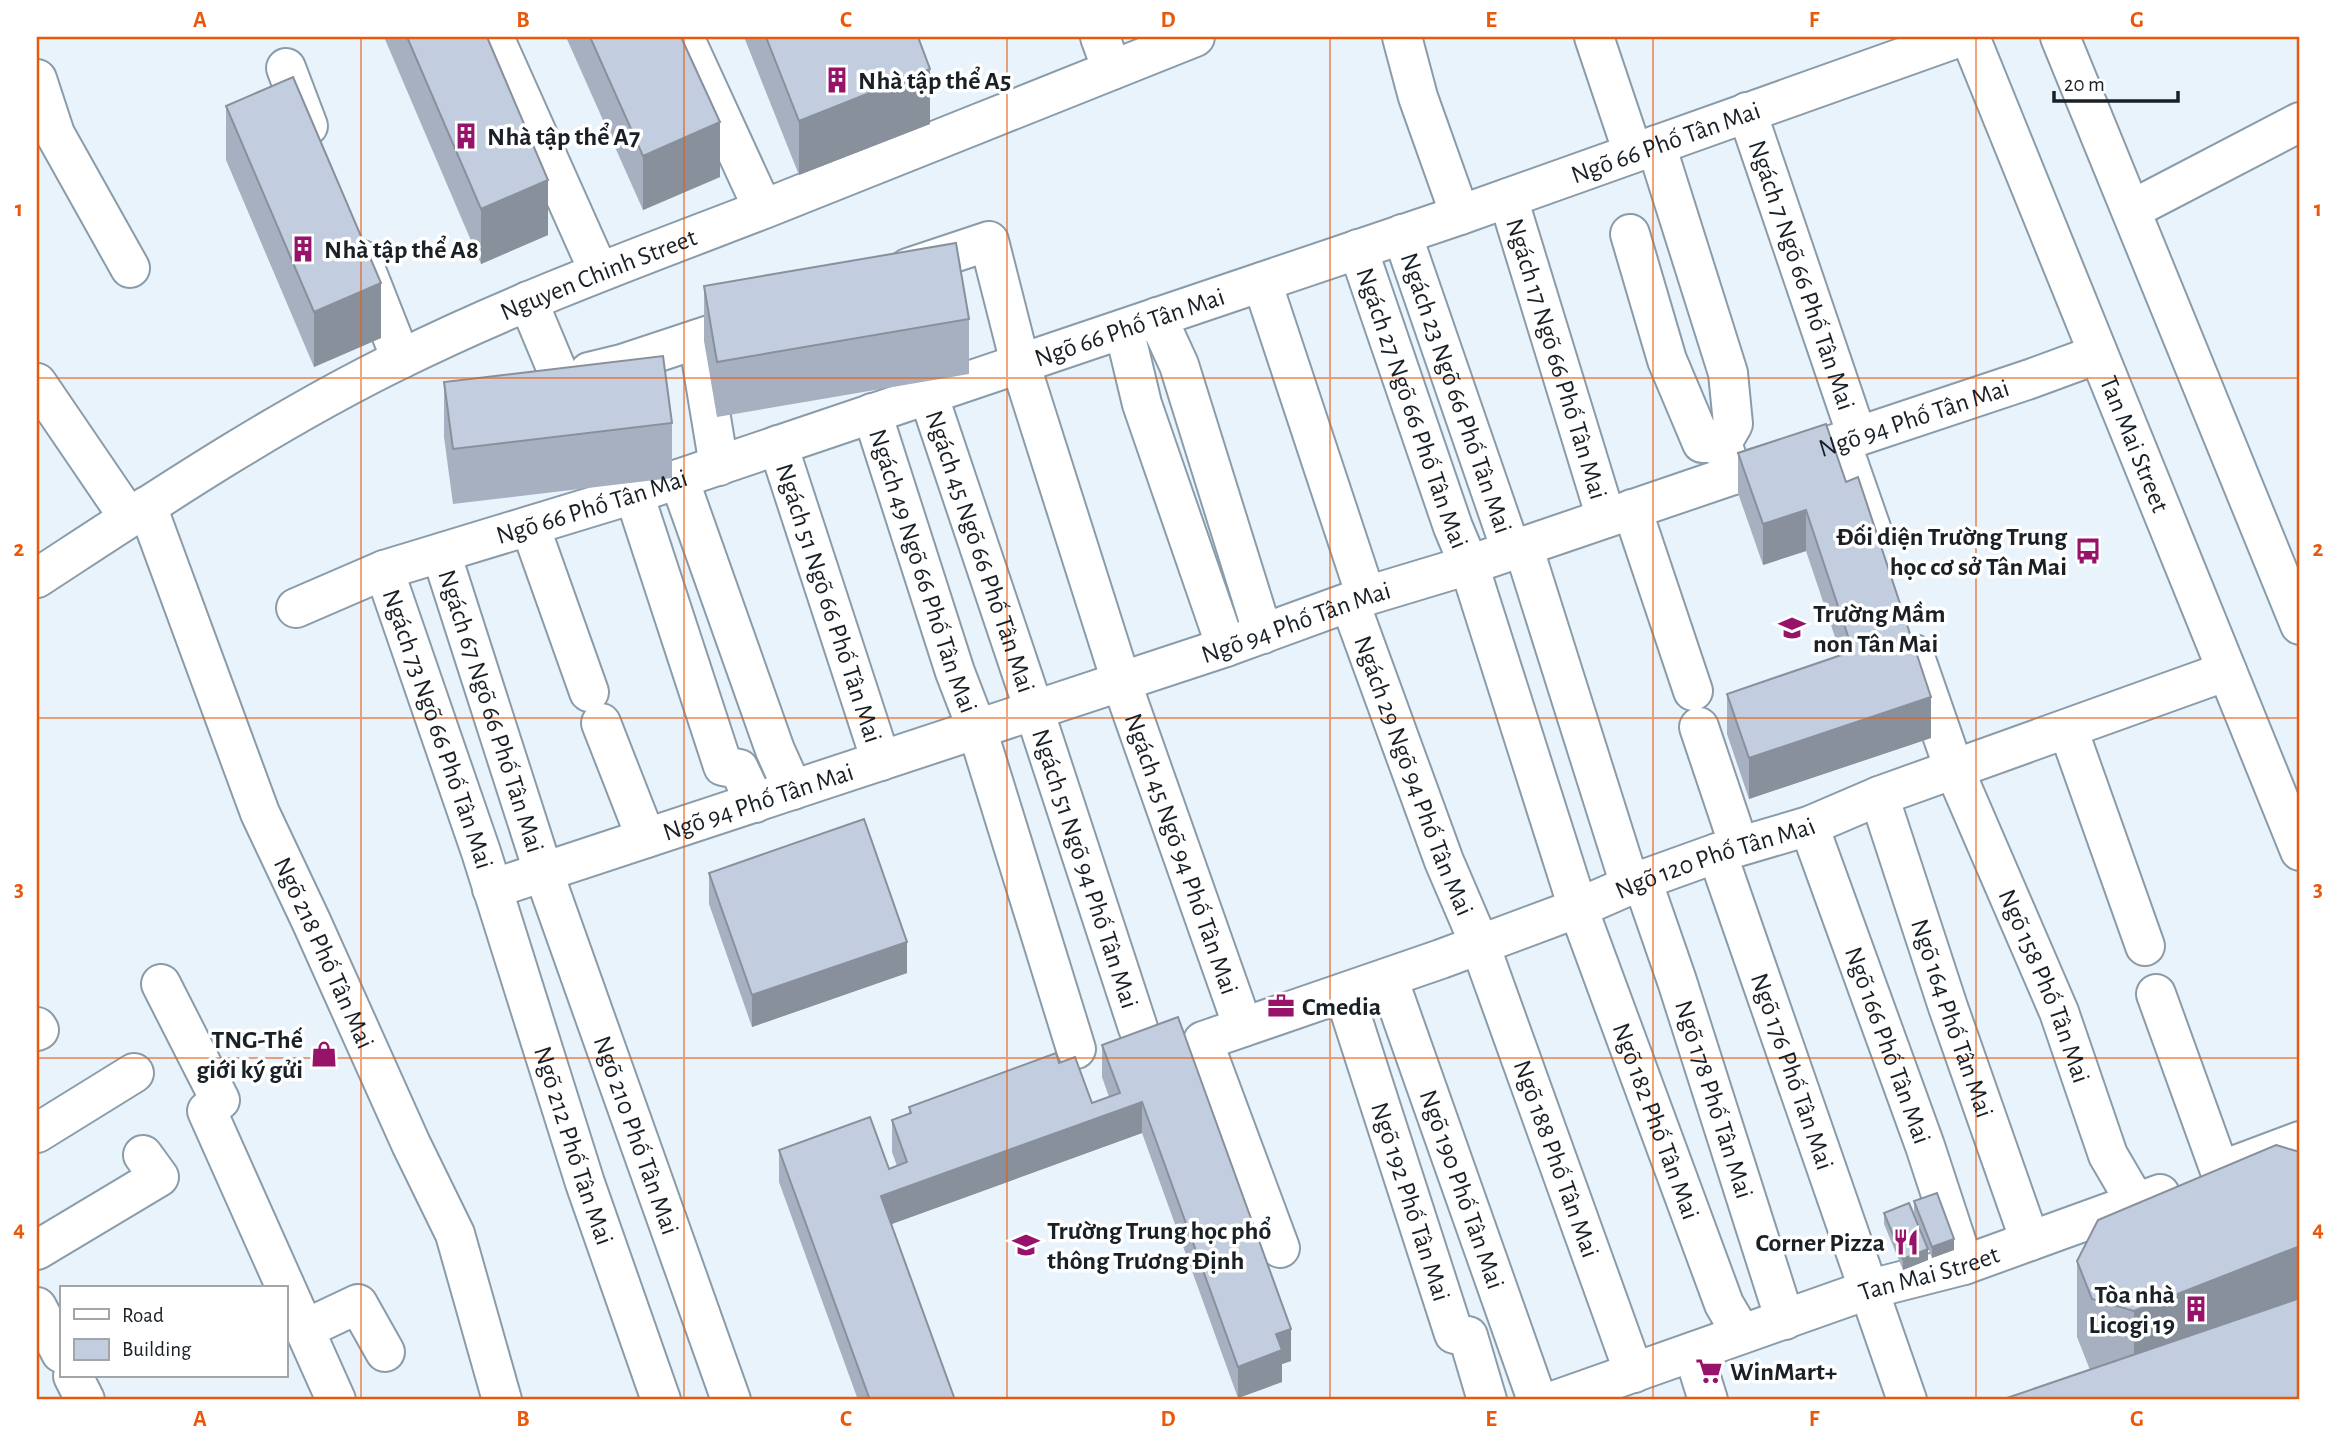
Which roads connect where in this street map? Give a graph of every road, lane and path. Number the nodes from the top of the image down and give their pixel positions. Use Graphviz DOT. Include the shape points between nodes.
graph roads {
  1 [pos="494,37"];
  2 [pos="684,37"];
  3 [pos="1195,37"];
  4 [pos="1402,37"];
  5 [pos="1594,37"];
  6 [pos="1960,37"];
  7 [pos="1970,37"];
  8 [pos="2060,37"];
  9 [pos="1106,53"];
  10 [pos="286,68"];
  11 [pos="37,79"];
  12 [pos="1747,112"];
  13 [pos="2300,122"];
  14 [pos="1645,149"];
  15 [pos="321,156"];
  16 [pos="1508,198"];
  17 [pos="763,209"];
  18 [pos="2131,211"];
  19 [pos="1460,215"];
  20 [pos="351,232"];
  21 [pos="1402,234"];
  22 [pos="1630,234"];
  23 [pos="1358,249"];
  24 [pos="130,268"];
  25 [pos="599,272"];
  26 [pos="870,281"];
  27 [pos="1262,282"];
  28 [pos="528,301"];
  29 [pos="791,308"];
  30 [pos="1140,323"];
  31 [pos="698,339"];
  32 [pos="2098,354"];
  33 [pos="401,359"];
  34 [pos="1020,363"];
  35 [pos="521,390"];
  36 [pos="39,391"];
  37 [pos="928,394"];
  38 [pos="565,397"];
  39 [pos="872,413"];
  40 [pos="1849,439"];
  41 [pos="778,445"];
  42 [pos="1728,459"];
  43 [pos="719,466"];
  44 [pos="679,479"];
  45 [pos="634,495"];
  46 [pos="138,512"];
  47 [pos="1619,514"];
  48 [pos="530,526"];
  49 [pos="1517,548"];
  50 [pos="441,553"];
  51 [pos="1882,560"];
  52 [pos="1469,565"];
  53 [pos="384,570"];
  54 [pos="37,578"];
  55 [pos="1358,599"];
  56 [pos="296,608"];
  57 [pos="1904,625"];
  58 [pos="2300,625"];
  59 [pos="1262,634"];
  60 [pos="1226,647"];
  61 [pos="2227,671"];
  62 [pos="1121,681"];
  63 [pos="1696,709"];
  64 [pos="1034,710"];
  65 [pos="977,729"];
  66 [pos="2068,729"];
  67 [pos="881,761"];
  68 [pos="1954,769"];
  69 [pos="793,790"];
  70 [pos="1879,796"];
  71 [pos="755,803"];
  72 [pos="1809,826"];
  73 [pos="646,838"];
  74 [pos="1728,849"];
  75 [pos="2300,851"];
  76 [pos="542,871"];
  77 [pos="1636,883"];
  78 [pos="492,889"];
  79 [pos="1578,908"];
  80 [pos="1480,945"];
  81 [pos="2145,946"];
  82 [pos="1388,978"];
  83 [pos="161,984"];
  84 [pos="1344,993"];
  85 [pos="2156,994"];
  86 [pos="1243,1027"];
  87 [pos="1139,1028"];
  88 [pos="1076,1049"];
  89 [pos="134,1073"];
  90 [pos="37,1133"];
  91 [pos="2300,1141"];
  92 [pos="143,1155"];
  93 [pos="2220,1171"];
  94 [pos="2136,1203"];
  95 [pos="2030,1241"];
  96 [pos="1280,1248"];
  97 [pos="37,1250"];
  98 [pos="1964,1265"];
  99 [pos="286,1286"];
  100 [pos="287,1289"];
  101 [pos="1870,1289"];
  102 [pos="37,1307"];
  103 [pos="1785,1320"];
  104 [pos="305,1329"];
  105 [pos="1741,1333"];
  106 [pos="60,1351"];
  107 [pos="385,1352"];
  108 [pos="1693,1352"];
  109 [pos="60,1362"];
  110 [pos="37,1373"];
  111 [pos="1634,1373"];
  112 [pos="74,1378"];
  113 [pos="85,1400"];
  114 [pos="337,1400"];
  115 [pos="502,1400"];
  116 [pos="661,1400"];
  117 [pos="731,1400"];
  118 [pos="1487,1400"];
  119 [pos="1537,1400"];
  120 [pos="1556,1400"];
  121 [pos="1708,1400"];
  122 [pos="1907,1400"];
  1 -- 25 [label="street"];
  2 -- 17 [label="street"];
  3 -- 9 [label="street, Nguyen Chinh Street"];
  4 -- 19 [label="street"];
  5 -- 14 [label="street"];
  6 -- 12 [label="street, Ngõ 66 Phố Tân Mai"];
  7 -- 32 [label="street, Tan Mai Street"];
  8 -- 18 [label="street"];
  9 -- 17 [label="street, Nguyen Chinh Street"];
  10 -- 15 [label="street"];
  11 -- 24 [label="street" via="55,134"];
  12 -- 14 [label="street, Ngõ 66 Phố Tân Mai"];
  12 -- 40 [label="street, Ngách 7 Ngõ 66 Phố Tân Mai"];
  13 -- 18 [label="street"];
  14 -- 16 [label="street, Ngõ 66 Phố Tân Mai"];
  14 -- 42 [label="street" via="1728,373 1733,424"];
  16 -- 19 [label="street, Ngõ 66 Phố Tân Mai"];
  16 -- 47 [label="street, Ngách 17 Ngõ 66 Phố Tân Mai"];
  17 -- 25 [label="street, Nguyen Chinh Street"];
  18 -- 58 [label="street"];
  19 -- 21 [label="street, Ngõ 66 Phố Tân Mai"];
  20 -- 33 [label="street"];
  21 -- 23 [label="street, Ngõ 66 Phố Tân Mai"];
  21 -- 49 [label="street, Ngách 23 Ngõ 66 Phố Tân Mai"];
  22 -- 42 [label="street" via="1667,360 1702,443"];
  23 -- 27 [label="street, Ngõ 66 Phố Tân Mai"];
  23 -- 52 [label="street, Ngách 27 Ngõ 66 Phố Tân Mai"];
  25 -- 28 [label="street, Nguyen Chinh Street"];
  26 -- 34 [label="street, Ngách 45 Ngõ 94 Phố Tân Mai" via="989,241"];
  27 -- 30 [label="street, Ngõ 66 Phố Tân Mai"];
  27 -- 55 [label="street, Ngách 29 Ngõ 94 Phố Tân Mai"];
  28 -- 33 [label="street, Nguyen Chinh Street"];
  28 -- 38 [label="street"];
  29 -- 31 [label="street"];
  30 -- 34 [label="street, Ngõ 66 Phố Tân Mai"];
  30 -- 59 [label="street" via="1179,365"];
  30 -- 60 [label="street" via="1142,404"];
  31 -- 38 [label="street" via="622,364"];
  31 -- 43 [label="street"];
  32 -- 40 [label="street, Ngõ 94 Phố Tân Mai"];
  32 -- 61 [label="street, Tan Mai Street"];
  33 -- 46 [label="street, Nguyen Chinh Street" via="318,403"];
  34 -- 37 [label="street, Ngõ 66 Phố Tân Mai"];
  34 -- 62 [label="street, Ngách 45 Ngõ 94 Phố Tân Mai"];
  35 -- 38 [label="street"];
  36 -- 46 [label="street, Ngõ 218 Phố Tân Mai"];
  37 -- 39 [label="street, Ngõ 66 Phố Tân Mai"];
  37 -- 64 [label="street, Ngách 45 Ngõ 66 Phố Tân Mai"];
  39 -- 41 [label="street, Ngõ 66 Phố Tân Mai"];
  39 -- 65 [label="street, Ngách 49 Ngõ 66 Phố Tân Mai" via="954,672"];
  40 -- 42 [label="street, Ngõ 94 Phố Tân Mai"];
  40 -- 51 [label="street, Ngách 7 Ngõ 66 Phố Tân Mai"];
  41 -- 43 [label="street, Ngõ 66 Phố Tân Mai"];
  41 -- 67 [label="street, Ngách 51 Ngõ 66 Phố Tân Mai"];
  42 -- 47 [label="street, Ngõ 94 Phố Tân Mai"];
  43 -- 44 [label="street, Ngõ 66 Phố Tân Mai"];
  44 -- 45 [label="street, Ngõ 66 Phố Tân Mai"];
  44 -- 69 [label="street"];
  45 -- 48 [label="street, Ngõ 66 Phố Tân Mai"];
  45 -- 71 [label="street" via="723,766 739,769"];
  46 -- 54 [label="street, Nguyen Chinh Street"];
  46 -- 115 [label="street, Ngõ 218 Phố Tân Mai" via="260,813 455,1234"];
  47 -- 49 [label="street, Ngõ 94 Phố Tân Mai"];
  47 -- 63 [label="street, Ngách 17 Ngõ 66 Phố Tân Mai"];
  48 -- 50 [label="street, Ngõ 66 Phố Tân Mai"];
  48 -- 73 [label="street"];
  49 -- 52 [label="street, Ngõ 94 Phố Tân Mai"];
  49 -- 77 [label="street, Ngách 23 Ngõ 66 Phố Tân Mai"];
  50 -- 53 [label="street, Ngõ 66 Phố Tân Mai"];
  50 -- 76 [label="street, Ngách 67 Ngõ 66 Phố Tân Mai"];
  52 -- 55 [label="street, Ngõ 94 Phố Tân Mai"];
  52 -- 79 [label="street, Ngách 27 Ngõ 66 Phố Tân Mai"];
  53 -- 56 [label="street, Ngõ 66 Phố Tân Mai"];
  53 -- 78 [label="street, Ngách 73 Ngõ 66 Phố Tân Mai"];
  55 -- 59 [label="street, Ngõ 94 Phố Tân Mai"];
  55 -- 80 [label="street, Ngách 29 Ngõ 94 Phố Tân Mai" via="1444,862"];
  57 -- 68 [label="street, Ngõ 158 Phố Tân Mai"];
  59 -- 60 [label="street, Ngõ 94 Phố Tân Mai"];
  60 -- 62 [label="street, Ngõ 94 Phố Tân Mai"];
  61 -- 66 [label="street, Ngõ 120 Phố Tân Mai"];
  61 -- 75 [label="street, Tan Mai Street"];
  62 -- 64 [label="street, Ngõ 94 Phố Tân Mai"];
  62 -- 86 [label="street, Ngách 45 Ngõ 94 Phố Tân Mai"];
  63 -- 74 [label="street, Ngõ 176 Phố Tân Mai"];
  64 -- 65 [label="street, Ngõ 94 Phố Tân Mai"];
  64 -- 87 [label="street, Ngách 51 Ngõ 94 Phố Tân Mai"];
  65 -- 67 [label="street, Ngõ 94 Phố Tân Mai"];
  65 -- 88 [label="street, Ngách 49 Ngõ 66 Phố Tân Mai"];
  66 -- 68 [label="street, Ngõ 120 Phố Tân Mai"];
  66 -- 81 [label="street"];
  67 -- 69 [label="street, Ngõ 94 Phố Tân Mai"];
  68 -- 70 [label="street, Ngõ 120 Phố Tân Mai"];
  68 -- 94 [label="street, Ngõ 158 Phố Tân Mai" via="2059,1012 2108,1155"];
  69 -- 71 [label="street, Ngõ 94 Phố Tân Mai"];
  70 -- 72 [label="street, Ngõ 120 Phố Tân Mai"];
  70 -- 95 [label="street, Ngõ 164 Phố Tân Mai"];
  71 -- 73 [label="street, Ngõ 94 Phố Tân Mai"];
  72 -- 74 [label="street, Ngõ 120 Phố Tân Mai"];
  72 -- 98 [label="street, Ngõ 166 Phố Tân Mai"];
  73 -- 76 [label="street, Ngõ 94 Phố Tân Mai"];
  74 -- 77 [label="street, Ngõ 120 Phố Tân Mai"];
  74 -- 101 [label="street, Ngõ 176 Phố Tân Mai"];
  76 -- 78 [label="street, Ngõ 94 Phố Tân Mai"];
  76 -- 117 [label="street, Ngõ 210 Phố Tân Mai"];
  77 -- 79 [label="street, Ngõ 120 Phố Tân Mai"];
  77 -- 103 [label="street, Ngõ 178 Phố Tân Mai" via="1677,981"];
  78 -- 116 [label="street, Ngõ 212 Phố Tân Mai" via="585,1183"];
  79 -- 80 [label="street, Ngõ 120 Phố Tân Mai"];
  79 -- 105 [label="street, Ngõ 182 Phố Tân Mai" via="1724,1304"];
  80 -- 82 [label="street, Ngõ 120 Phố Tân Mai"];
  80 -- 111 [label="street, Ngõ 188 Phố Tân Mai"];
  82 -- 84 [label="street, Ngõ 120 Phố Tân Mai"];
  82 -- 119 [label="street, Ngõ 190 Phố Tân Mai"];
  83 -- 99 [label="street" via="220,1100 207,1111"];
  84 -- 86 [label="street, Ngõ 120 Phố Tân Mai"];
  84 -- 118 [label="street, Ngõ 192 Phố Tân Mai" via="1454,1334 1468,1336"];
  85 -- 93 [label="street"];
  86 -- 96 [label="street, Ngõ 120 Phố Tân Mai" via="1203,1041"];
  89 -- 90 [label="street"];
  91 -- 93 [label="street, Tan Mai Street"];
  92 -- 97 [label="street" via="159,1177"];
  93 -- 94 [label="street, Tan Mai Street"];
  94 -- 95 [label="street, Tan Mai Street"];
  95 -- 98 [label="street, Tan Mai Street"];
  98 -- 101 [label="street, Tan Mai Street"];
  100 -- 104 [label="street"];
  101 -- 103 [label="street, Tan Mai Street"];
  101 -- 122 [label="street, Ngõ 176 Phố Tân Mai"];
  102 -- 106 [label="street"];
  103 -- 105 [label="street, Tan Mai Street"];
  104 -- 107 [label="street" via="358,1304"];
  104 -- 114 [label="street"];
  105 -- 108 [label="street, Tan Mai Street"];
  108 -- 111 [label="street, Tan Mai Street"];
  108 -- 121 [label="street"];
  109 -- 110 [label="street"];
  111 -- 120 [label="street, Tan Mai Street"];
  112 -- 113 [label="street"];
}
